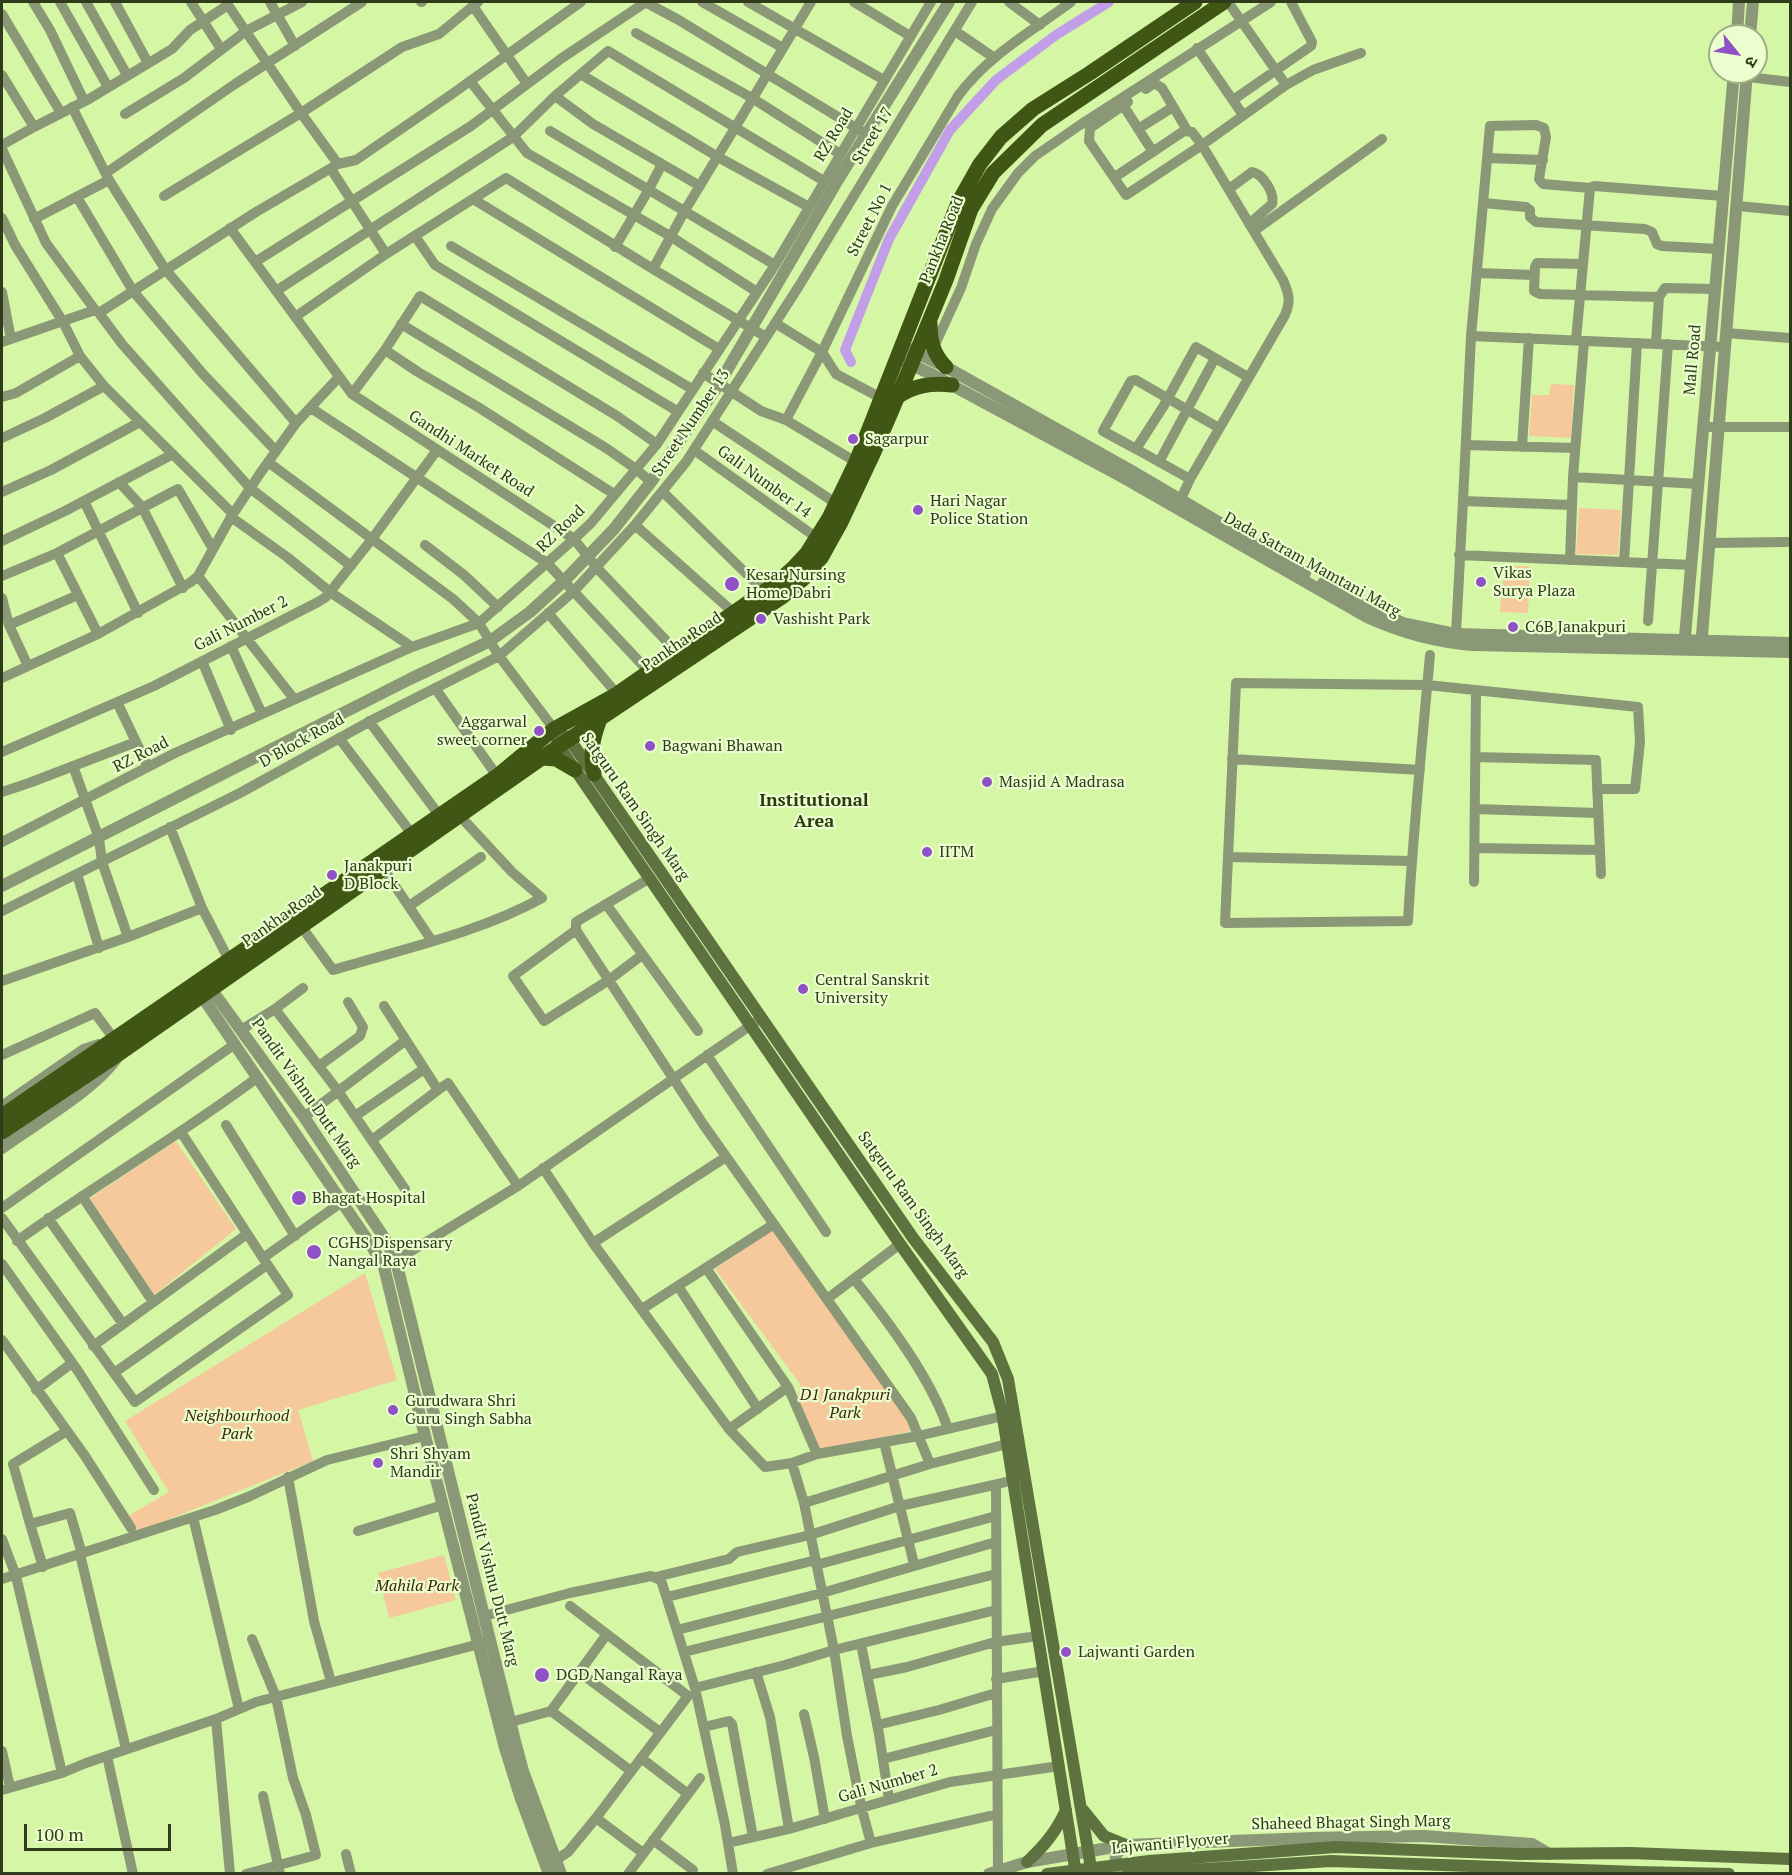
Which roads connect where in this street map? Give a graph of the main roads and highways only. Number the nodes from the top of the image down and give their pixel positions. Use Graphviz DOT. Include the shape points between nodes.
graph roads {
  1 [pos="1195,2"];
  2 [pos="1226,2"];
  3 [pos="930,319"];
  4 [pos="946,367"];
  5 [pos="951,384"];
  6 [pos="889,398"];
  7 [pos="600,719"];
  8 [pos="554,729"];
  9 [pos="564,743"];
  10 [pos="542,758"];
  11 [pos="575,770"];
  12 [pos="594,774"];
  13 [pos="203,987"];
  14 [pos="117,1046"];
  15 [pos="2,1116"];
  16 [pos="2,1132"];
  17 [pos="1083,1809"];
  18 [pos="1066,1810"];
  19 [pos="1126,1845"];
  20 [pos="1549,1854"];
  21 [pos="1791,1859"];
  22 [pos="1027,1862"];
  23 [pos="1047,1874"];
  24 [pos="1076,1874"];
  25 [pos="1092,1874"];
  26 [pos="1127,1874"];
  27 [pos="1729,1874"];
  1 -- 6 [label="main road, Pankha Road" via="1033,108 1001,137 980,164 958,202 899,351"];
  2 -- 3 [label="main road, Pankha Road" via="1041,125 993,173 971,209"];
  3 -- 4 [label="main road" via="933,349"];
  3 -- 6 [label="main road, Pankha Road" via="914,357"];
  5 -- 6 [label="main road" via="920,386"];
  6 -- 7 [label="main road, Pankha Road" via="874,452 841,522 821,558 804,578"];
  6 -- 8 [label="main road, Pankha Road" via="837,504 807,553 793,568 617,694"];
  7 -- 9 [label="main road, Pankha Road"];
  7 -- 12 [label="main road" via="592,739"];
  8 -- 9 [label="main road, Satguru Ram Singh Marg"];
  8 -- 13 [label="main road, Pankha Road" via="497,776 229,960"];
  9 -- 10 [label="main road, Pankha Road"];
  9 -- 11 [label="main road, Satguru Ram Singh Marg"];
  9 -- 12 [label="main road, Satguru Ram Singh Marg"];
  10 -- 11 [label="main road" via="556,759"];
  10 -- 13 [label="main road, Pankha Road" via="301,926"];
  11 -- 18 [label="main road, Satguru Ram Singh Marg" via="992,1374 1003,1416"];
  12 -- 17 [label="main road, Satguru Ram Singh Marg" via="913,1238 993,1342 1008,1379"];
  13 -- 14 [label="main road, Pankha Road"];
  14 -- 15 [label="main road, Pankha Road"];
  14 -- 16 [label="main road, Pankha Road"];
  17 -- 19 [label="main road" via="1104,1836"];
  17 -- 25 [label="main road, Satguru Ram Singh Marg"];
  18 -- 22 [label="main road" via="1047,1843"];
  18 -- 24 [label="main road, Satguru Ram Singh Marg"];
  20 -- 21 [label="main road, Shaheed Bhagat Singh Marg" via="1630,1852"];
  20 -- 23 [label="main road, Lajwanti Flyover" via="1336,1847 1149,1861"];
  26 -- 27 [label="main road, Lajwanti Flyover" via="1331,1861"];
}
